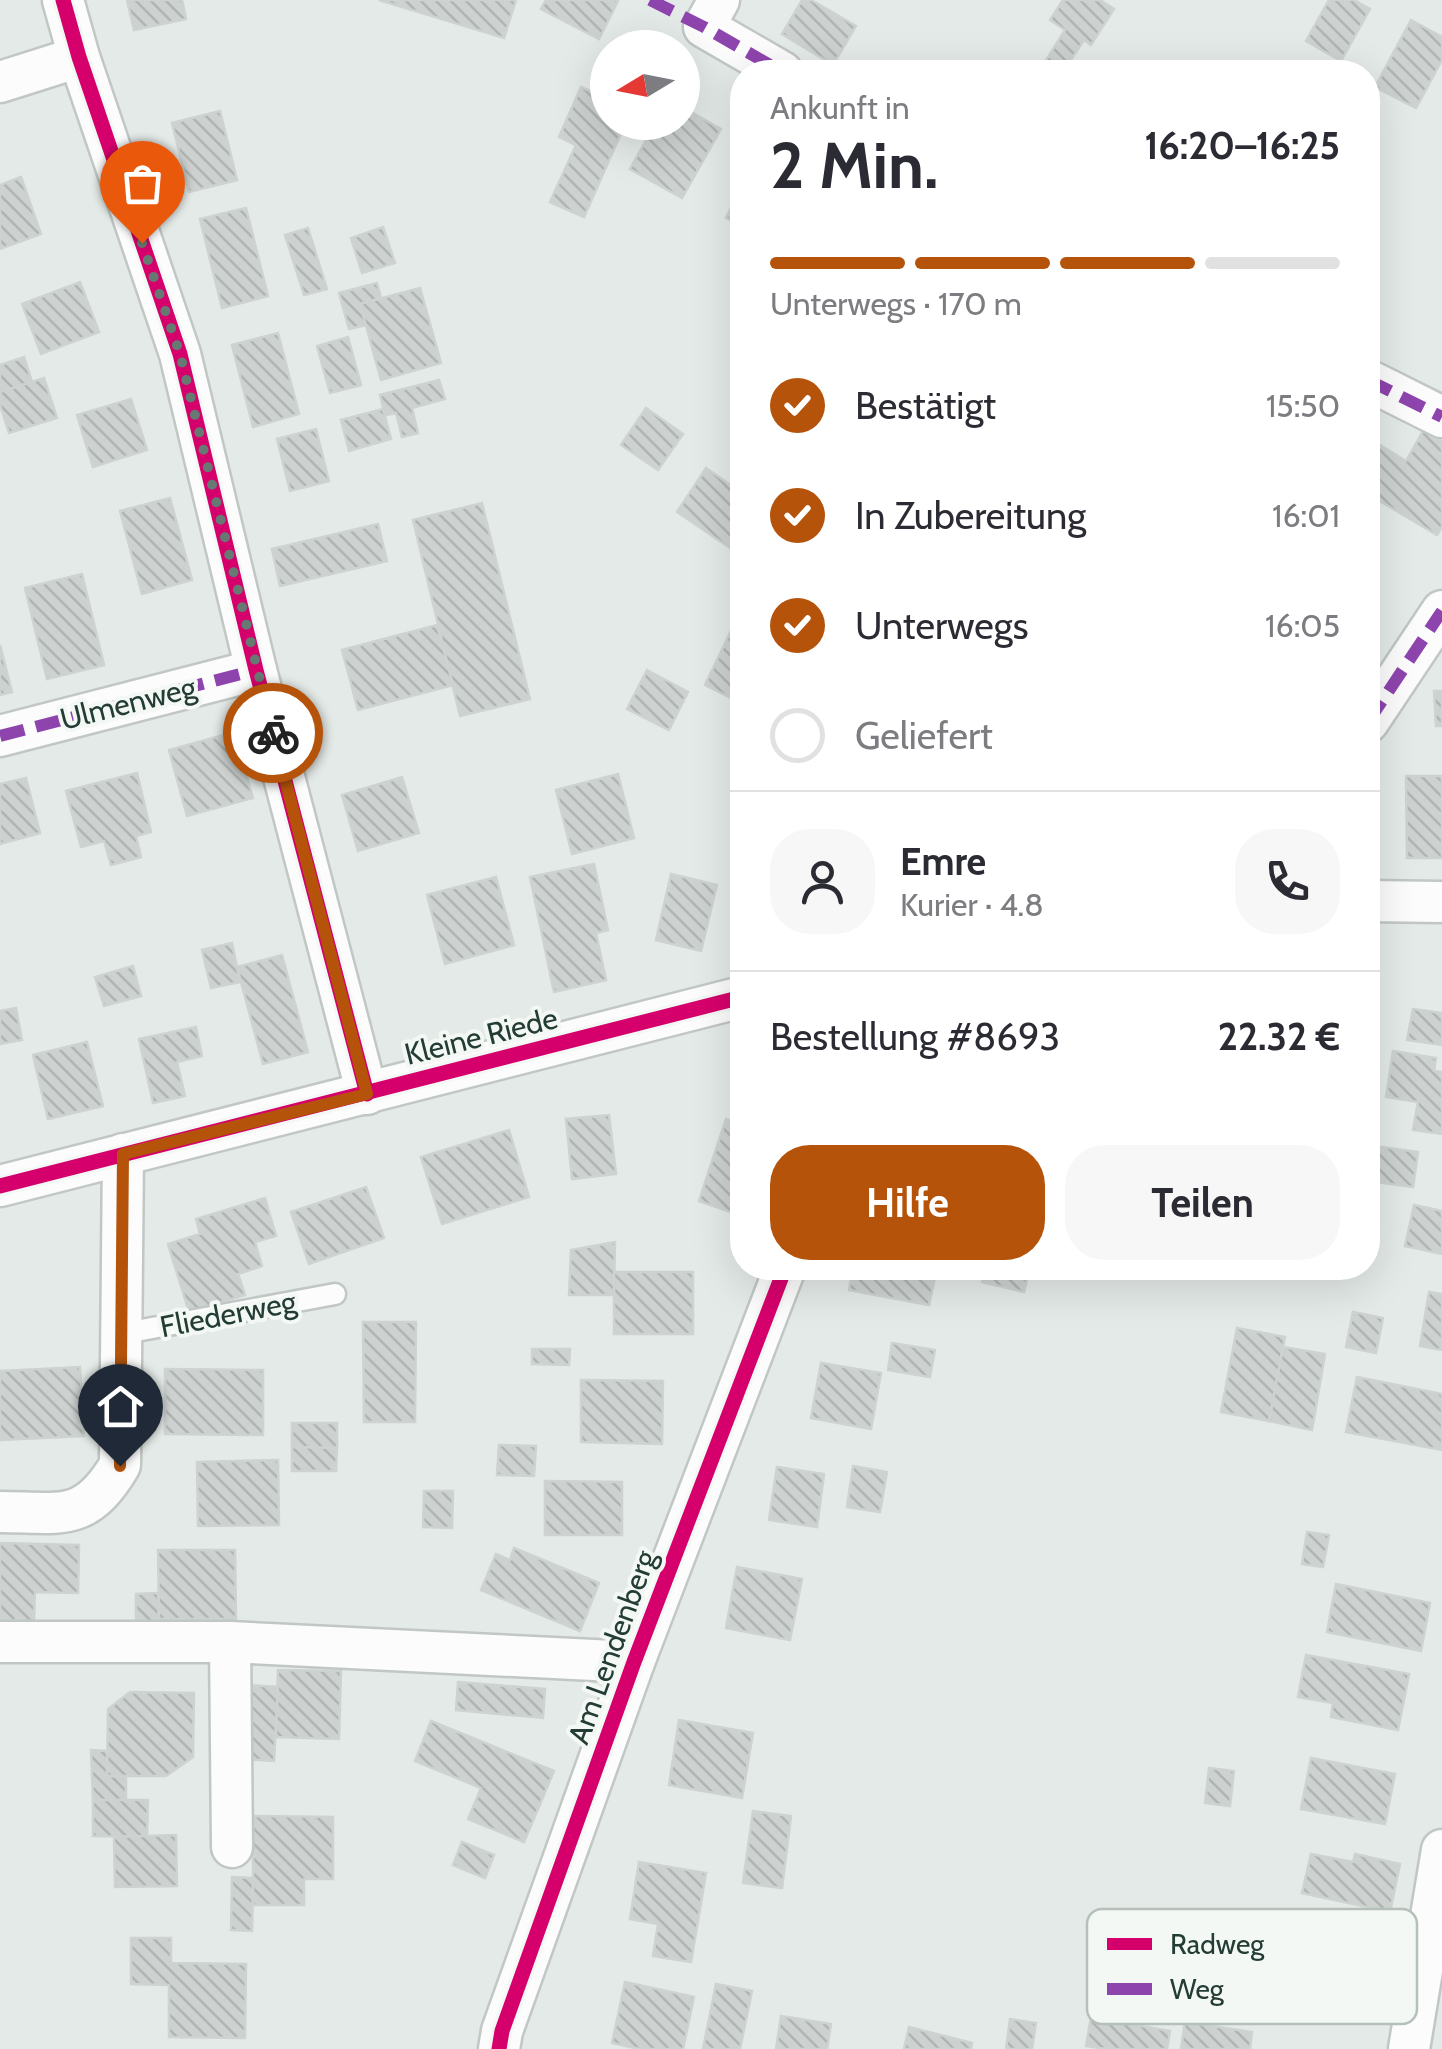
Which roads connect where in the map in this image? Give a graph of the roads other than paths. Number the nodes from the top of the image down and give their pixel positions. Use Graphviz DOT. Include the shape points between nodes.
graph roads {
  1 [pos="64,0"];
  2 [pos="719,0"];
  3 [pos="79,57"];
  4 [pos="762,60"];
  5 [pos="0,82"];
  6 [pos="1380,386"];
  7 [pos="1442,417"];
  8 [pos="1442,611"];
  9 [pos="256,670"];
  10 [pos="1380,704"];
  11 [pos="0,736"];
  12 [pos="1380,901"];
  13 [pos="1442,902"];
  14 [pos="730,1000"];
  15 [pos="367,1094"];
  16 [pos="123,1154"];
  17 [pos="0,1186"];
  18 [pos="780,1280"];
  19 [pos="335,1294"];
  20 [pos="120,1334"];
  21 [pos="0,1512"];
  22 [pos="0,1642"];
  23 [pos="230,1642"];
  24 [pos="634,1662"];
  25 [pos="232,1847"];
  26 [pos="1442,1850"];
  27 [pos="1417,2005"];
  28 [pos="1414,2024"];
  29 [pos="499,2049"];
  30 [pos="1410,2049"];
  1 -- 3 [label="street"];
  2 -- 4 [label="street" via="704,26"];
  3 -- 5 [label="street"];
  3 -- 9 [label="street" via="180,354"];
  6 -- 7 [label="street"];
  8 -- 10 [label="street"];
  9 -- 11 [label="street, Ulmenweg"];
  9 -- 15 [label="street"];
  12 -- 13 [label="street"];
  14 -- 15 [label="street, Kleine Riede"];
  15 -- 16 [label="street, Kleine Riede"];
  16 -- 17 [label="street, Kleine Riede"];
  16 -- 20 [label="street, Fliederweg"];
  18 -- 24 [label="street, Am Lendenberg"];
  19 -- 20 [label="lane, Fliederweg"];
  20 -- 21 [label="street, Fliederweg" via="120,1466 104,1493 82,1508"];
  22 -- 23 [label="street, Am Lendenberg"];
  23 -- 24 [label="street, Am Lendenberg"];
  23 -- 25 [label="street"];
  24 -- 29 [label="street, Am Lendenberg"];
  26 -- 27 [label="street"];
  28 -- 30 [label="street"];
}
